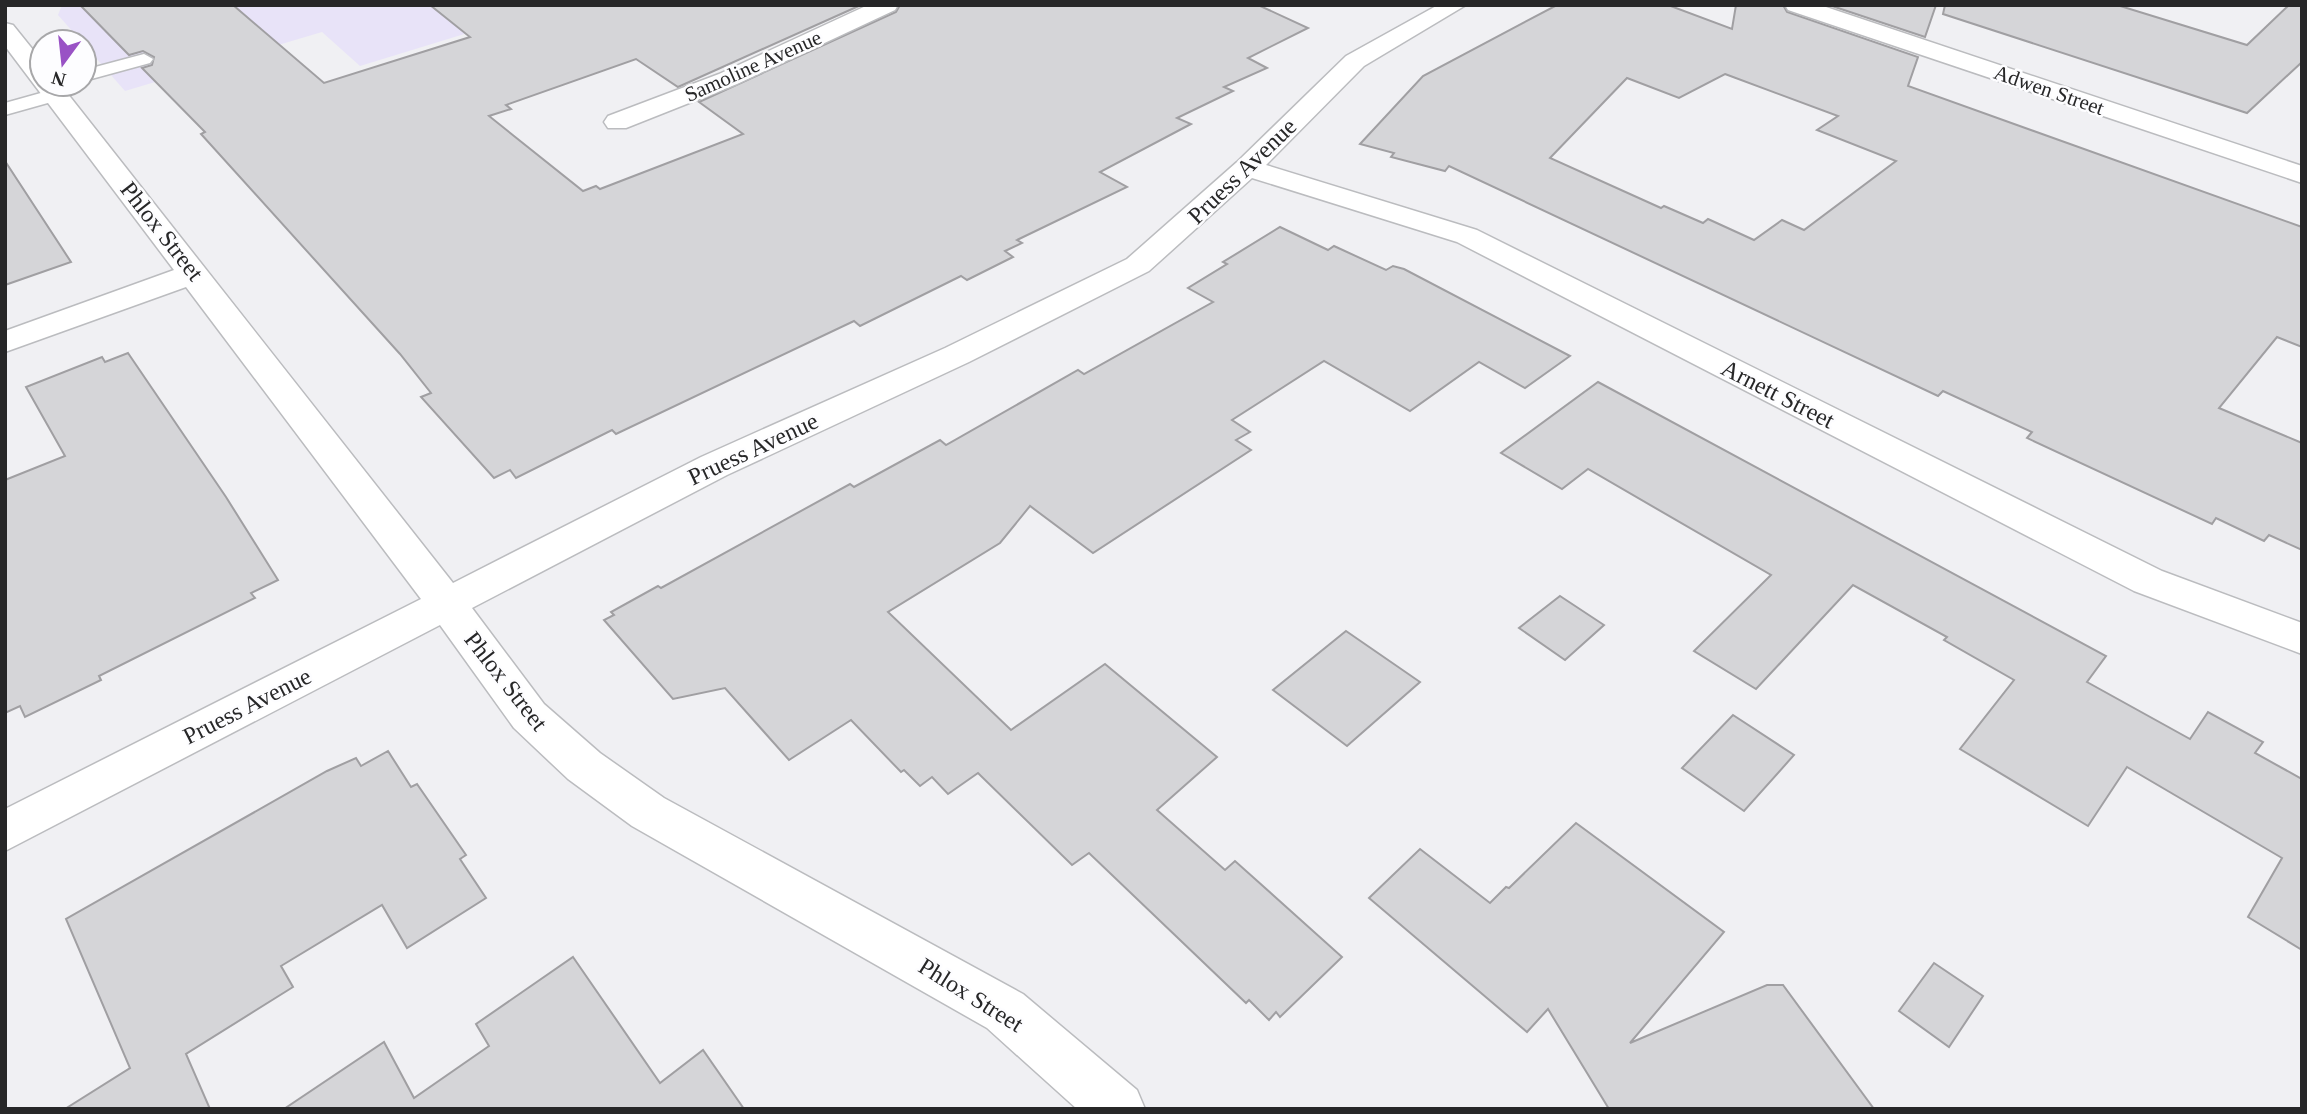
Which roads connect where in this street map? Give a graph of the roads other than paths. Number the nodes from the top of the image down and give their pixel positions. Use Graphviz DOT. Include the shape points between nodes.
graph roads {
  1 [pos="887,5"];
  2 [pos="1455,5"];
  3 [pos="1796,5"];
  4 [pos="5,30"];
  5 [pos="28,54"];
  6 [pos="144,59"];
  7 [pos="98,72"];
  8 [pos="28,98"];
  9 [pos="66,98"];
  10 [pos="5,109"];
  11 [pos="617,122"];
  12 [pos="1247,169"];
  13 [pos="2302,175"];
  14 [pos="195,273"];
  15 [pos="5,342"];
  16 [pos="446,603"];
  17 [pos="2302,639"];
  18 [pos="5,831"];
  19 [pos="1118,1109"];
  1 -- 11 [label="street, Samoline Avenue" via="728,79"];
  2 -- 12 [label="street, Pruess Avenue" via="1355,61"];
  3 -- 13 [label="street, Adwen Street"];
  4 -- 5 [label="street, Phlox Street"];
  6 -- 7 [label="lane"];
  8 -- 10 [label="lane"];
  9 -- 14 [label="street, Phlox Street"];
  12 -- 16 [label="street, Pruess Avenue" via="1138,265 957,355 713,466"];
  12 -- 17 [label="street, Arnett Street" via="1467,236 2148,581"];
  14 -- 15 [label="street"];
  14 -- 16 [label="street, Phlox Street"];
  16 -- 18 [label="street, Pruess Avenue"];
  16 -- 19 [label="street, Phlox Street" via="529,716 614,790 1005,1011"];
}
